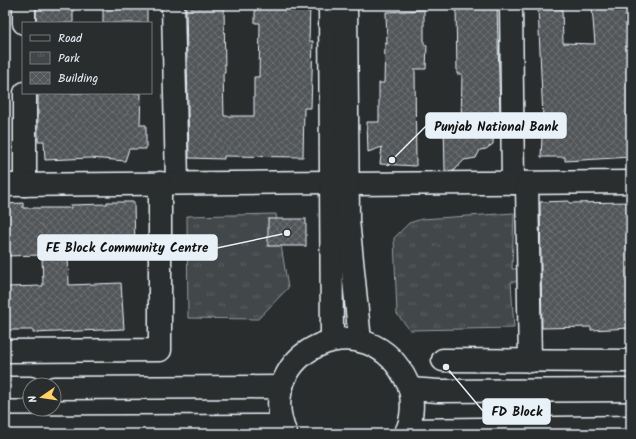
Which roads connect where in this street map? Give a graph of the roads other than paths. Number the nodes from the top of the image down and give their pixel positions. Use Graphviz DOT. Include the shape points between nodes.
graph roads {
  1 [pos="24,5"];
  2 [pos="173,5"];
  3 [pos="330,5"];
  4 [pos="346,5"];
  5 [pos="511,5"];
  6 [pos="24,22"];
  7 [pos="25,94"];
  8 [pos="339,94"];
  9 [pos="631,182"];
  10 [pos="168,183"];
  11 [pos="339,183"];
  12 [pos="520,183"];
  13 [pos="15,185"];
  14 [pos="332,340"];
  15 [pos="360,340"];
  16 [pos="5,352"];
  17 [pos="443,360"];
  18 [pos="530,361"];
  19 [pos="631,361"];
  20 [pos="282,387"];
  21 [pos="5,388"];
  22 [pos="22,388"];
  23 [pos="62,388"];
  24 [pos="410,389"];
  25 [pos="631,390"];
  26 [pos="5,427"];
  27 [pos="631,428"];
  28 [pos="284,430"];
  29 [pos="406,432"];
  1 -- 6 [label="street"];
  2 -- 10 [label="street"];
  3 -- 8 [label="street"];
  4 -- 8 [label="street"];
  5 -- 12 [label="street"];
  7 -- 13 [label="street"];
  8 -- 11 [label="street"];
  9 -- 12 [label="street"];
  10 -- 11 [label="street"];
  10 -- 13 [label="street"];
  10 -- 16 [label="street" via="160,350"];
  11 -- 12 [label="street"];
  11 -- 14 [label="street"];
  11 -- 15 [label="street" via="348,220"];
  12 -- 18 [label="street"];
  14 -- 15 [label="street"];
  14 -- 20 [label="street" via="319,344 300,357 286,375"];
  15 -- 24 [label="street" via="386,352 401,370"];
  17 -- 18 [label="street"];
  18 -- 19 [label="street"];
  20 -- 23 [label="street"];
  20 -- 28 [label="street" via="279,407"];
  21 -- 22 [label="street"];
  24 -- 25 [label="street"];
  24 -- 29 [label="street" via="412,412"];
  26 -- 28 [label="street"];
  27 -- 29 [label="street"];
}
